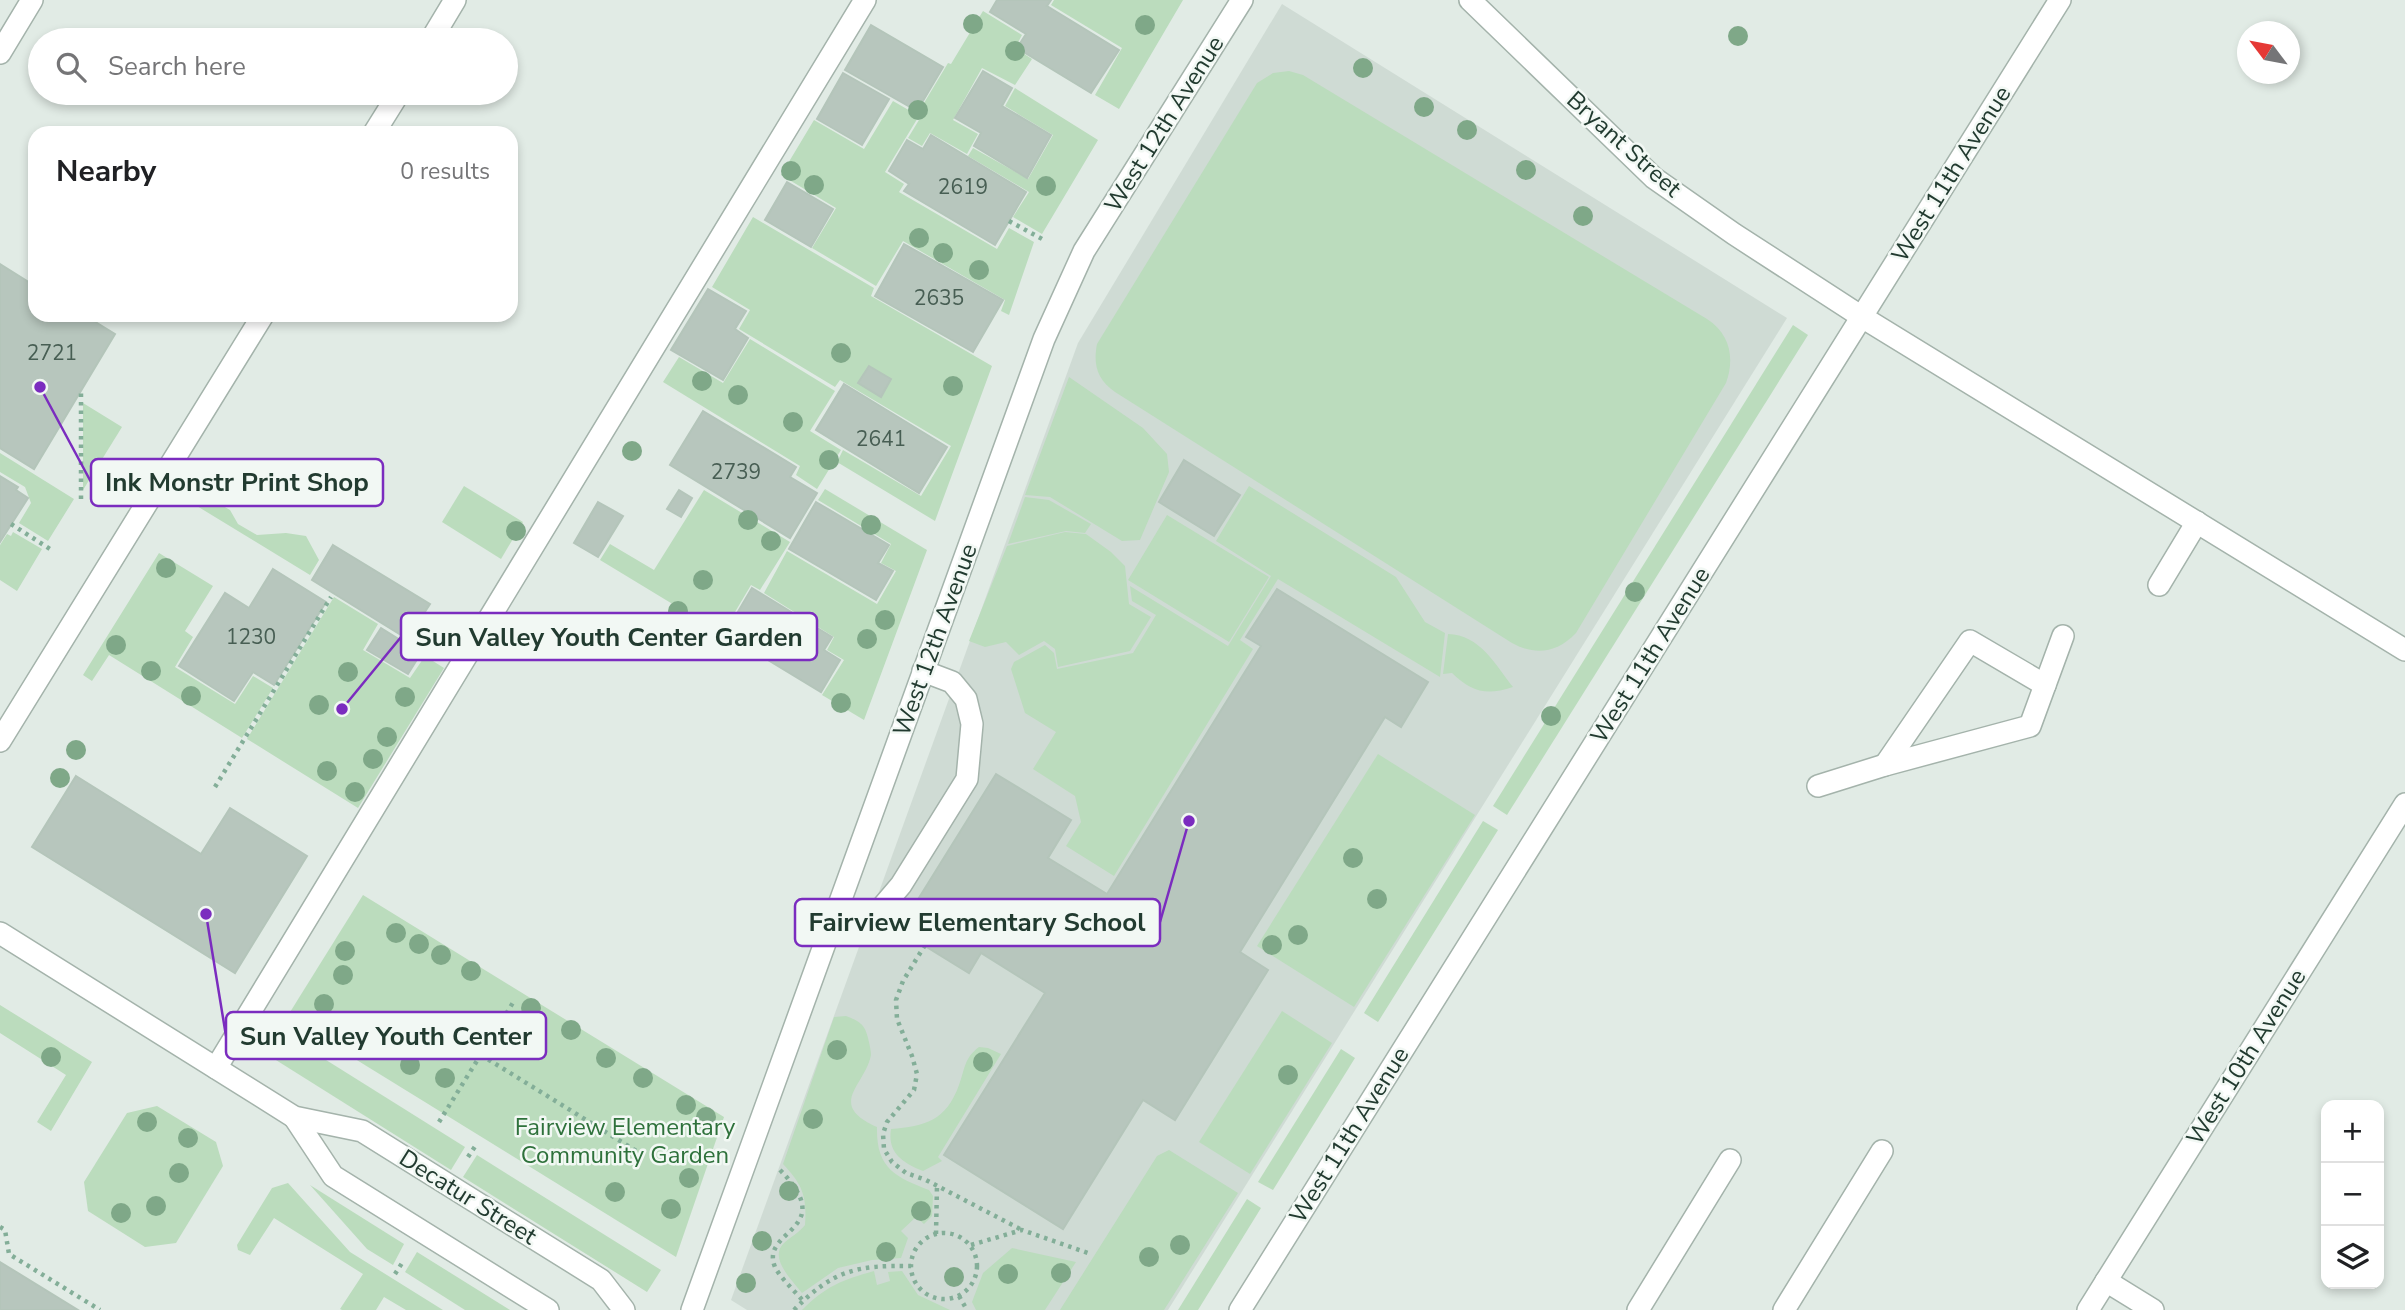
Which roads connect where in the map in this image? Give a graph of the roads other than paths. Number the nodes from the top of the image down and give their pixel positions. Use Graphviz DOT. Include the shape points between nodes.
graph roads {
  1 [pos="32,0"];
  2 [pos="456,0"];
  3 [pos="865,0"];
  4 [pos="1242,0"];
  5 [pos="1470,0"];
  6 [pos="2060,0"];
  7 [pos="438,28"];
  8 [pos="0,52"];
  9 [pos="392,105"];
  10 [pos="378,126"];
  11 [pos="1861,317"];
  12 [pos="259,322"];
  13 [pos="2197,522"];
  14 [pos="2159,585"];
  15 [pos="2063,636"];
  16 [pos="2405,650"];
  17 [pos="923,671"];
  18 [pos="2045,685"];
  19 [pos="0,741"];
  20 [pos="1885,765"];
  21 [pos="1818,786"];
  22 [pos="2405,804"];
  23 [pos="833,921"];
  24 [pos="0,933"];
  25 [pos="216,1068"];
  26 [pos="294,1117"];
  27 [pos="1882,1151"];
  28 [pos="1730,1160"];
  29 [pos="2106,1281"];
  30 [pos="548,1310"];
  31 [pos="624,1310"];
  32 [pos="692,1310"];
  33 [pos="1240,1310"];
  34 [pos="1638,1310"];
  35 [pos="1784,1310"];
  36 [pos="2088,1310"];
  37 [pos="2153,1310"];
  1 -- 8 [label="street"];
  2 -- 7 [label="street"];
  3 -- 25 [label="street"];
  4 -- 17 [label="street, West 12th Avenue" via="1084,251 1044,340"];
  5 -- 11 [label="street, Bryant Street" via="1654,178"];
  6 -- 11 [label="street, West 11th Avenue"];
  9 -- 10 [label="street"];
  11 -- 13 [label="street, Bryant Street"];
  11 -- 33 [label="street, West 11th Avenue"];
  12 -- 19 [label="street"];
  13 -- 14 [label="street"];
  13 -- 16 [label="street, Bryant Street"];
  15 -- 18 [label="street"];
  17 -- 23 [label="street, West 12th Avenue"];
  17 -- 23 [label="street" via="952,682 966,699 972,724 967,779 901,885 861,932"];
  18 -- 20 [label="street" via="2030,726"];
  18 -- 20 [label="street" via="1970,642"];
  20 -- 21 [label="street"];
  22 -- 29 [label="street, West 10th Avenue"];
  23 -- 32 [label="street, West 12th Avenue"];
  24 -- 25 [label="street, Decatur Street"];
  25 -- 26 [label="street, Decatur Street"];
  26 -- 30 [label="street, Decatur Street" via="333,1176"];
  26 -- 31 [label="street, Decatur Street" via="362,1131 601,1280"];
  27 -- 35 [label="street"];
  28 -- 34 [label="street"];
  29 -- 36 [label="street, West 10th Avenue"];
  29 -- 37 [label="street"];
}
